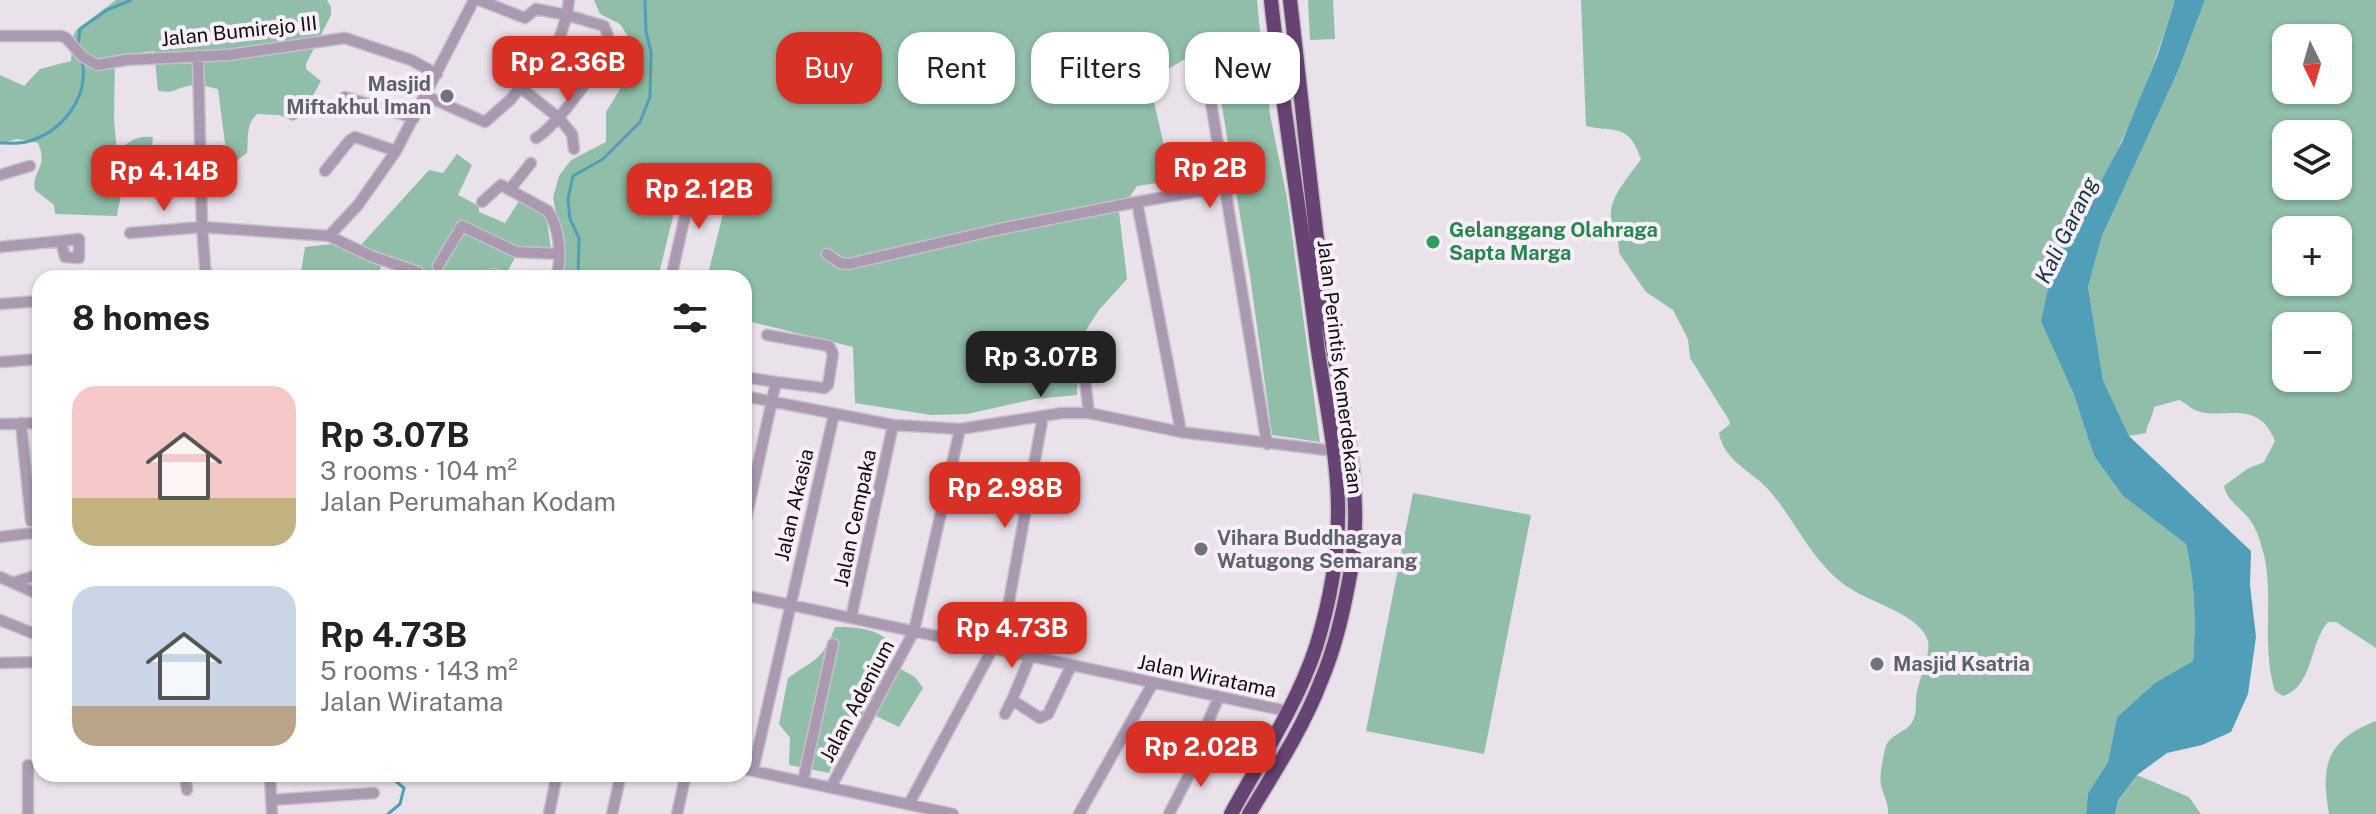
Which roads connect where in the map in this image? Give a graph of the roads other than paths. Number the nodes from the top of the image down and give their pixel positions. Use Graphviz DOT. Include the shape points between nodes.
graph roads {
  1 [pos="474,0"];
  2 [pos="569,0"];
  3 [pos="1271,0"];
  4 [pos="1290,0"];
  5 [pos="567,15"];
  6 [pos="1275,32"];
  7 [pos="0,36"];
  8 [pos="198,56"];
  9 [pos="437,74"];
  10 [pos="521,88"];
  11 [pos="426,96"];
  12 [pos="345,97"];
  13 [pos="1211,104"];
  14 [pos="1286,104"];
  15 [pos="414,118"];
  16 [pos="559,118"];
  17 [pos="536,138"];
  18 [pos="574,149"];
  19 [pos="396,151"];
  20 [pos="531,163"];
  21 [pos="30,166"];
  22 [pos="325,171"];
  23 [pos="0,175"];
  24 [pos="694,176"];
  25 [pos="1223,187"];
  26 [pos="510,189"];
  27 [pos="482,202"];
  28 [pos="1137,202"];
  29 [pos="202,227"];
  30 [pos="130,233"];
  31 [pos="329,236"];
  32 [pos="61,241"];
  33 [pos="0,247"];
  34 [pos="559,254"];
  35 [pos="827,254"];
  36 [pos="438,266"];
  37 [pos="205,270"];
  38 [pos="412,270"];
  39 [pos="558,270"];
  40 [pos="673,270"];
  41 [pos="1316,283"];
  42 [pos="32,302"];
  43 [pos="0,304"];
  44 [pos="767,335"];
  45 [pos="32,360"];
  46 [pos="0,362"];
  47 [pos="1083,365"];
  48 [pos="752,378"];
  49 [pos="776,382"];
  50 [pos="752,398"];
  51 [pos="773,402"];
  52 [pos="1089,413"];
  53 [pos="834,414"];
  54 [pos="1043,416"];
  55 [pos="21,423"];
  56 [pos="32,423"];
  57 [pos="0,424"];
  58 [pos="893,425"];
  59 [pos="960,429"];
  60 [pos="1181,432"];
  61 [pos="1267,444"];
  62 [pos="1334,451"];
  63 [pos="752,493"];
  64 [pos="31,521"];
  65 [pos="32,533"];
  66 [pos="0,537"];
  67 [pos="0,577"];
  68 [pos="32,577"];
  69 [pos="15,582"];
  70 [pos="32,591"];
  71 [pos="752,597"];
  72 [pos="790,604"];
  73 [pos="851,618"];
  74 [pos="0,620"];
  75 [pos="914,631"];
  76 [pos="32,633"];
  77 [pos="833,644"];
  78 [pos="996,649"];
  79 [pos="1030,657"];
  80 [pos="32,662"];
  81 [pos="0,663"];
  82 [pos="1071,666"];
  83 [pos="1153,683"];
  84 [pos="1219,697"];
  85 [pos="1012,700"];
  86 [pos="1287,711"];
  87 [pos="1005,714"];
  88 [pos="752,758"];
  89 [pos="28,765"];
  90 [pos="752,771"];
  91 [pos="803,781"];
  92 [pos="186,782"];
  93 [pos="270,782"];
  94 [pos="555,782"];
  95 [pos="619,782"];
  96 [pos="684,782"];
  97 [pos="831,787"];
  98 [pos="187,790"];
  99 [pos="374,793"];
  100 [pos="271,800"];
  101 [pos="909,804"];
  102 [pos="28,814"];
  103 [pos="272,814"];
  104 [pos="549,814"];
  105 [pos="612,814"];
  106 [pos="677,814"];
  107 [pos="953,814"];
  108 [pos="1079,814"];
  109 [pos="1169,814"];
  110 [pos="1231,814"];
  111 [pos="1249,814"];
  1 -- 5 [label="street" via="525,18 536,9"];
  1 -- 9 [label="street"];
  2 -- 5 [label="street"];
  3 -- 6 [label="highway, Jalan Perintis Kemerdekaan"];
  4 -- 41 [label="highway, Jalan Perintis Kemerdekaan"];
  5 -- 10 [label="street" via="557,58 548,70 535,70"];
  5 -- 16 [label="street" via="604,26 608,37 596,67"];
  7 -- 8 [label="street, Jalan Bumirejo III" via="66,38 97,65"];
  8 -- 9 [label="street, Jalan Bumirejo III" via="345,38"];
  8 -- 29 [label="street"];
  9 -- 11 [label="street"];
  10 -- 11 [label="street" via="482,122"];
  10 -- 16 [label="street"];
  11 -- 15 [label="street"];
  12 -- 15 [label="street"];
  13 -- 25 [label="street"];
  14 -- 41 [label="highway, Jalan Perintis Kemerdekaan"];
  15 -- 19 [label="street"];
  16 -- 17 [label="street"];
  16 -- 18 [label="street" via="572,134"];
  19 -- 22 [label="street" via="355,137"];
  19 -- 31 [label="street"];
  20 -- 26 [label="street"];
  21 -- 23 [label="street"];
  24 -- 40 [label="street"];
  25 -- 28 [label="street"];
  25 -- 61 [label="street"];
  26 -- 27 [label="street" via="499,185"];
  26 -- 34 [label="street" via="548,211"];
  28 -- 35 [label="street" via="849,264"];
  28 -- 60 [label="street"];
  29 -- 30 [label="street"];
  29 -- 31 [label="street"];
  29 -- 37 [label="street"];
  31 -- 38 [label="street"];
  32 -- 33 [label="street"];
  34 -- 36 [label="street" via="516,252 462,226"];
  34 -- 39 [label="street"];
  41 -- 62 [label="highway, Jalan Perintis Kemerdekaan"];
  41 -- 111 [label="highway, Jalan Perintis Kemerdekaan" via="1352,475 1351,567 1321,684"];
  42 -- 43 [label="street"];
  44 -- 49 [label="street" via="829,346 833,354 824,388"];
  45 -- 46 [label="street"];
  47 -- 52 [label="street"];
  48 -- 49 [label="street"];
  49 -- 51 [label="street"];
  50 -- 51 [label="street"];
  51 -- 53 [label="street"];
  51 -- 63 [label="street"];
  52 -- 54 [label="street"];
  52 -- 60 [label="street"];
  53 -- 58 [label="street"];
  53 -- 72 [label="street, Jalan Akasia"];
  54 -- 59 [label="street"];
  54 -- 78 [label="street"];
  55 -- 56 [label="street"];
  55 -- 57 [label="street"];
  55 -- 64 [label="street"];
  58 -- 59 [label="street"];
  58 -- 73 [label="street, Jalan Cempaka"];
  59 -- 75 [label="street, Jalan Adenium"];
  60 -- 61 [label="street"];
  61 -- 62 [label="street"];
  62 -- 86 [label="highway, Jalan Perintis Kemerdekaan" via="1334,564 1316,645"];
  65 -- 66 [label="street"];
  67 -- 69 [label="street"];
  68 -- 69 [label="street"];
  69 -- 70 [label="street"];
  71 -- 72 [label="street, Jalan Wiratama"];
  72 -- 73 [label="street, Jalan Wiratama"];
  72 -- 88 [label="street, Jalan Akasia"];
  73 -- 75 [label="street, Jalan Wiratama"];
  74 -- 76 [label="street"];
  75 -- 78 [label="street, Jalan Wiratama"];
  75 -- 97 [label="street, Jalan Adenium"];
  77 -- 91 [label="street"];
  78 -- 79 [label="street, Jalan Wiratama"];
  78 -- 101 [label="street"];
  79 -- 82 [label="street, Jalan Wiratama"];
  79 -- 85 [label="street"];
  80 -- 81 [label="street"];
  82 -- 83 [label="street, Jalan Wiratama"];
  82 -- 85 [label="street" via="1044,718"];
  83 -- 84 [label="street, Jalan Wiratama"];
  83 -- 108 [label="street"];
  84 -- 86 [label="street, Jalan Wiratama"];
  84 -- 109 [label="street"];
  85 -- 87 [label="street"];
  86 -- 110 [label="highway, Jalan Perintis Kemerdekaan"];
  89 -- 102 [label="street"];
  90 -- 91 [label="street"];
  91 -- 97 [label="street"];
  92 -- 98 [label="street"];
  93 -- 100 [label="street"];
  94 -- 104 [label="street"];
  95 -- 105 [label="street"];
  96 -- 106 [label="street"];
  97 -- 101 [label="street"];
  99 -- 100 [label="street"];
  100 -- 103 [label="street"];
  101 -- 107 [label="street"];
}
